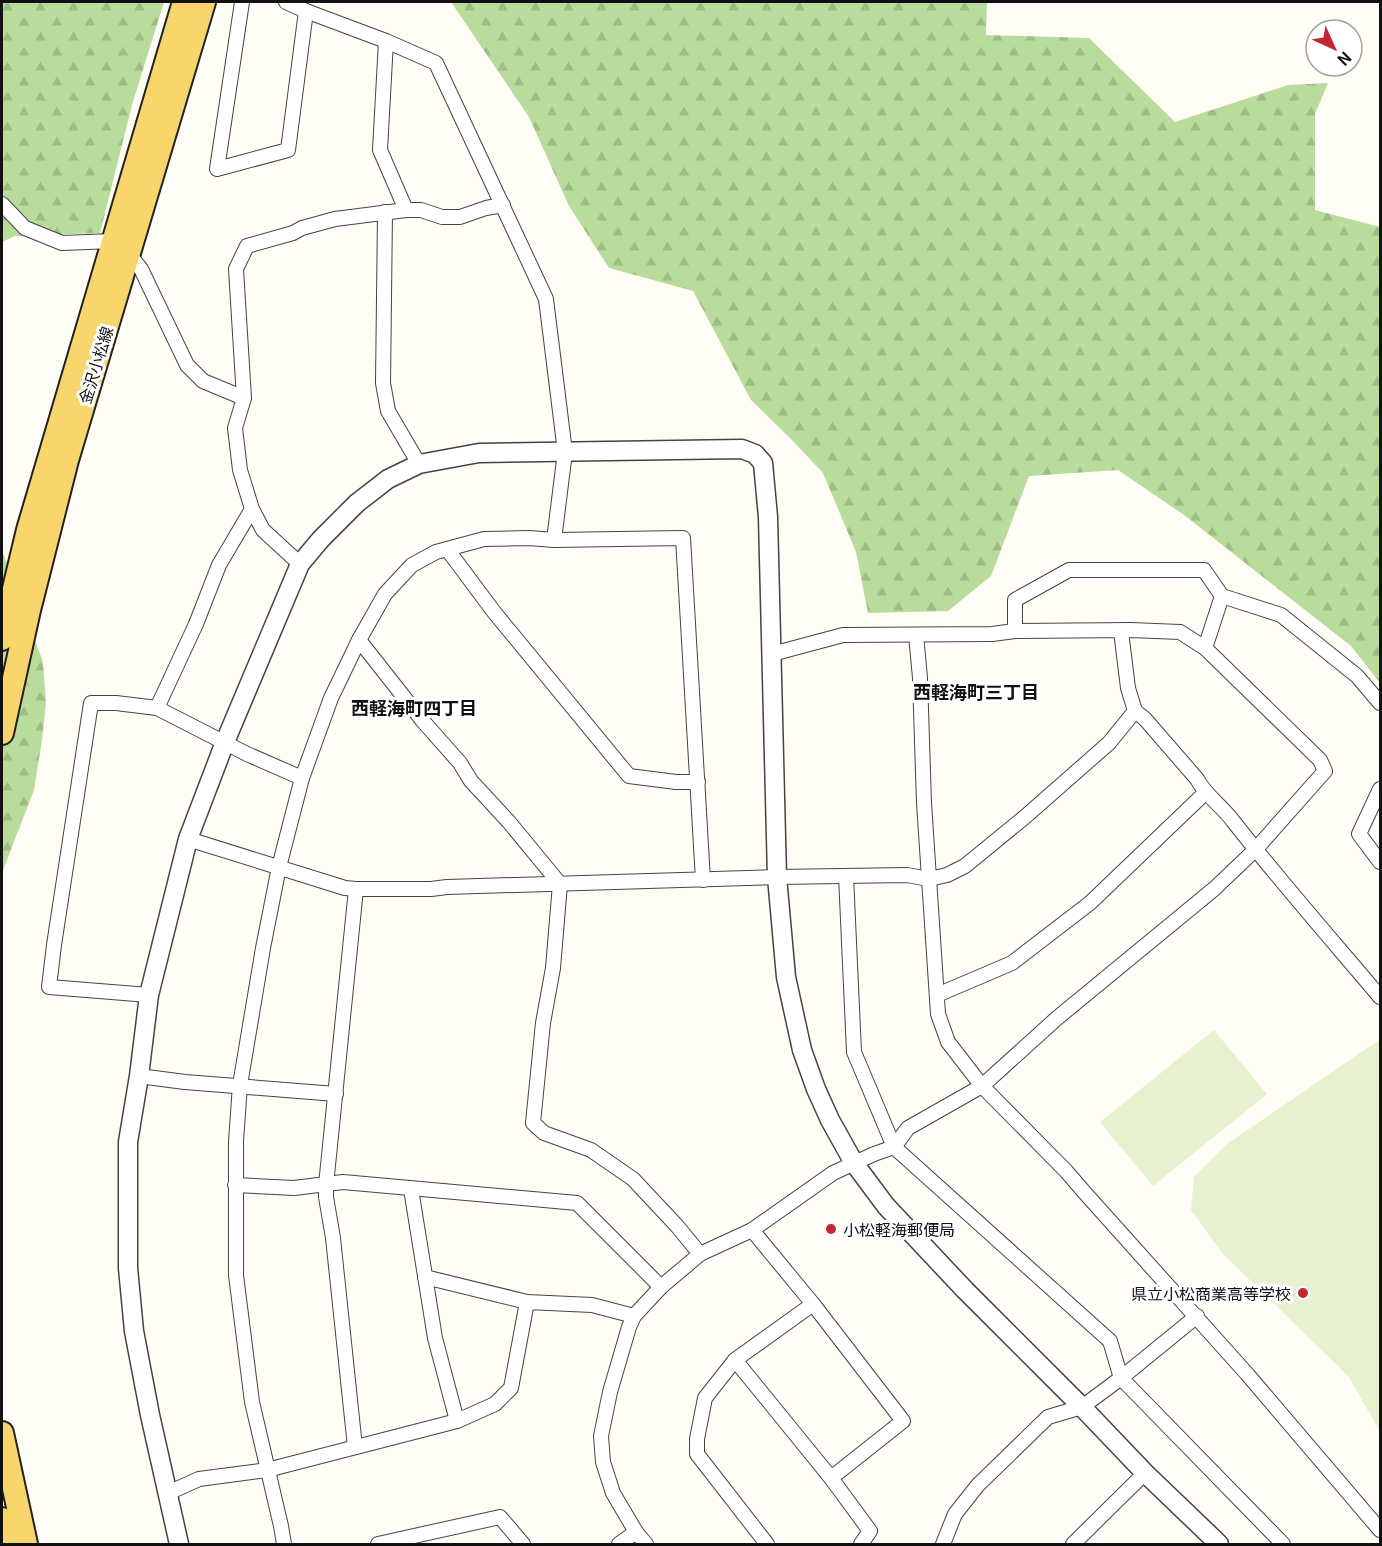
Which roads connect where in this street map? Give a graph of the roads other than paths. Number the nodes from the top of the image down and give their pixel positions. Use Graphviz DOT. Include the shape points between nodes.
graph roads {
  1 [pos="184,2"];
  2 [pos="204,2"];
  3 [pos="242,2"];
  4 [pos="286,2"];
  5 [pos="306,11"];
  6 [pos="386,41"];
  7 [pos="2,204"];
  8 [pos="503,205"];
  9 [pos="406,210"];
  10 [pos="385,212"];
  11 [pos="121,248"];
  12 [pos="244,398"];
  13 [pos="565,452"];
  14 [pos="419,464"];
  15 [pos="252,509"];
  16 [pos="554,540"];
  17 [pos="447,549"];
  18 [pos="300,564"];
  19 [pos="1222,596"];
  20 [pos="1015,631"];
  21 [pos="1121,631"];
  22 [pos="916,634"];
  23 [pos="2,639"];
  24 [pos="359,640"];
  25 [pos="1205,648"];
  26 [pos="772,654"];
  27 [pos="1380,703"];
  28 [pos="157,708"];
  29 [pos="1135,711"];
  30 [pos="2,733"];
  31 [pos="225,742"];
  32 [pos="302,778"];
  33 [pos="698,782"];
  34 [pos="1380,789"];
  35 [pos="1206,792"];
  36 [pos="188,839"];
  37 [pos="1256,849"];
  38 [pos="1380,862"];
  39 [pos="279,867"];
  40 [pos="846,876"];
  41 [pos="777,877"];
  42 [pos="929,879"];
  43 [pos="703,880"];
  44 [pos="560,884"];
  45 [pos="356,889"];
  46 [pos="149,995"];
  47 [pos="937,995"];
  48 [pos="1380,997"];
  49 [pos="139,1076"];
  50 [pos="240,1085"];
  51 [pos="982,1086"];
  52 [pos="336,1094"];
  53 [pos="894,1147"];
  54 [pos="854,1163"];
  55 [pos="235,1185"];
  56 [pos="326,1185"];
  57 [pos="411,1189"];
  58 [pos="752,1230"];
  59 [pos="700,1254"];
  60 [pos="425,1277"];
  61 [pos="661,1287"];
  62 [pos="527,1302"];
  63 [pos="813,1304"];
  64 [pos="634,1316"];
  65 [pos="1197,1316"];
  66 [pos="735,1360"];
  67 [pos="1121,1378"];
  68 [pos="1082,1407"];
  69 [pos="457,1421"];
  70 [pos="2,1433"];
  71 [pos="355,1447"];
  72 [pos="267,1470"];
  73 [pos="1145,1473"];
  74 [pos="831,1478"];
  75 [pos="168,1493"];
  76 [pos="2,1519"];
  77 [pos="1380,1530"];
  78 [pos="636,1532"];
  79 [pos="7,1545"];
  80 [pos="26,1545"];
  81 [pos="179,1545"];
  82 [pos="284,1545"];
  83 [pos="378,1545"];
  84 [pos="523,1545"];
  85 [pos="619,1545"];
  86 [pos="646,1545"];
  87 [pos="767,1545"];
  88 [pos="861,1545"];
  89 [pos="943,1545"];
  90 [pos="1073,1545"];
  91 [pos="1219,1545"];
  92 [pos="1283,1545"];
  1 -- 11 [label="main road, 金沢小松線"];
  2 -- 11 [label="main road, 金沢小松線"];
  3 -- 5 [label="street" via="217,169 288,150"];
  4 -- 5 [label="street"];
  5 -- 6 [label="street"];
  6 -- 8 [label="street" via="435,63"];
  6 -- 9 [label="street" via="380,150"];
  7 -- 11 [label="street" via="25,228 62,243"];
  8 -- 9 [label="street" via="460,217"];
  8 -- 13 [label="street" via="546,298"];
  9 -- 10 [label="street"];
  10 -- 12 [label="street" via="335,219 247,246 236,269"];
  10 -- 14 [label="street" via="383,382 388,411"];
  11 -- 12 [label="street" via="141,269 187,365 203,381"];
  11 -- 23 [label="main road, 金沢小松線" via="28,530"];
  11 -- 30 [label="main road, 金沢小松線" via="29,610"];
  12 -- 15 [label="street" via="235,428 240,470"];
  13 -- 14 [label="street" via="479,453"];
  13 -- 16 [label="street"];
  13 -- 26 [label="street" via="742,449 755,454 763,463 768,517"];
  14 -- 18 [label="street" via="388,479 357,503"];
  15 -- 18 [label="street" via="263,531"];
  15 -- 28 [label="street" via="219,565"];
  16 -- 17 [label="street" via="484,539"];
  16 -- 33 [label="street" via="683,538"];
  17 -- 24 [label="street" via="412,566 385,594"];
  17 -- 33 [label="street" via="629,776"];
  18 -- 31 [label="street"];
  19 -- 20 [label="street" via="1204,570 1069,570 1015,600"];
  19 -- 25 [label="street"];
  19 -- 27 [label="street" via="1281,615 1357,676"];
  20 -- 21 [label="street"];
  20 -- 22 [label="street"];
  21 -- 25 [label="street" via="1180,632"];
  21 -- 29 [label="street"];
  22 -- 26 [label="street" via="843,635"];
  22 -- 42 [label="street"];
  24 -- 32 [label="street" via="331,698"];
  24 -- 44 [label="street" via="471,781"];
  25 -- 37 [label="street" via="1320,760 1325,771"];
  26 -- 41 [label="street"];
  28 -- 31 [label="street"];
  28 -- 46 [label="street" via="91,703 49,987"];
  29 -- 35 [label="street"];
  29 -- 42 [label="street" via="1109,743 965,866"];
  31 -- 32 [label="street"];
  31 -- 36 [label="street"];
  32 -- 39 [label="street"];
  33 -- 43 [label="street"];
  34 -- 38 [label="street" via="1359,834"];
  35 -- 37 [label="street"];
  35 -- 47 [label="street" via="1090,903 1012,963"];
  36 -- 39 [label="street"];
  36 -- 46 [label="street"];
  37 -- 48 [label="street"];
  37 -- 51 [label="street"];
  39 -- 45 [label="street"];
  39 -- 50 [label="street"];
  40 -- 41 [label="street"];
  40 -- 42 [label="street" via="907,875"];
  40 -- 53 [label="street" via="854,1052"];
  41 -- 43 [label="street"];
  41 -- 54 [label="street" via="786,977 802,1050 830,1120"];
  42 -- 47 [label="street"];
  43 -- 44 [label="street"];
  44 -- 45 [label="street"];
  44 -- 59 [label="street" via="554,968 543,1023 532,1123 544,1133 591,1150 633,1179"];
  45 -- 52 [label="street"];
  46 -- 49 [label="street"];
  47 -- 51 [label="street" via="938,1014 948,1042"];
  49 -- 50 [label="street"];
  49 -- 75 [label="street" via="128,1142 128,1268 134,1331"];
  50 -- 52 [label="street"];
  50 -- 55 [label="street"];
  51 -- 53 [label="street" via="908,1128"];
  51 -- 65 [label="street" via="1066,1171"];
  52 -- 56 [label="street"];
  53 -- 54 [label="street"];
  53 -- 67 [label="street" via="1110,1341"];
  54 -- 58 [label="street" via="833,1173"];
  54 -- 68 [label="street" via="886,1206"];
  55 -- 56 [label="street"];
  55 -- 72 [label="street" via="236,1275 252,1402"];
  56 -- 57 [label="street" via="343,1182"];
  56 -- 71 [label="street"];
  57 -- 60 [label="street"];
  57 -- 61 [label="street" via="577,1203"];
  58 -- 59 [label="street"];
  58 -- 63 [label="street"];
  59 -- 61 [label="street"];
  60 -- 62 [label="street"];
  60 -- 69 [label="street" via="435,1338"];
  61 -- 64 [label="street"];
  62 -- 64 [label="street" via="592,1305"];
  62 -- 69 [label="street" via="511,1388 495,1404"];
  63 -- 66 [label="street"];
  63 -- 74 [label="street" via="903,1421"];
  64 -- 78 [label="street" via="601,1436 603,1462 613,1493"];
  65 -- 67 [label="street"];
  65 -- 77 [label="street"];
  66 -- 74 [label="street"];
  66 -- 87 [label="street" via="705,1398 697,1454"];
  67 -- 68 [label="street"];
  67 -- 92 [label="street"];
  68 -- 73 [label="street"];
  68 -- 89 [label="street" via="1048,1417 978,1485 955,1514"];
  69 -- 71 [label="street"];
  70 -- 80 [label="main road"];
  71 -- 72 [label="street"];
  72 -- 75 [label="street" via="199,1479"];
  72 -- 82 [label="street"];
  73 -- 90 [label="street"];
  73 -- 91 [label="street"];
  74 -- 88 [label="street" via="870,1531"];
  75 -- 81 [label="street"];
  76 -- 79 [label="main road"];
  78 -- 85 [label="street"];
  78 -- 86 [label="street"];
  83 -- 84 [label="street" via="500,1517"];
}
